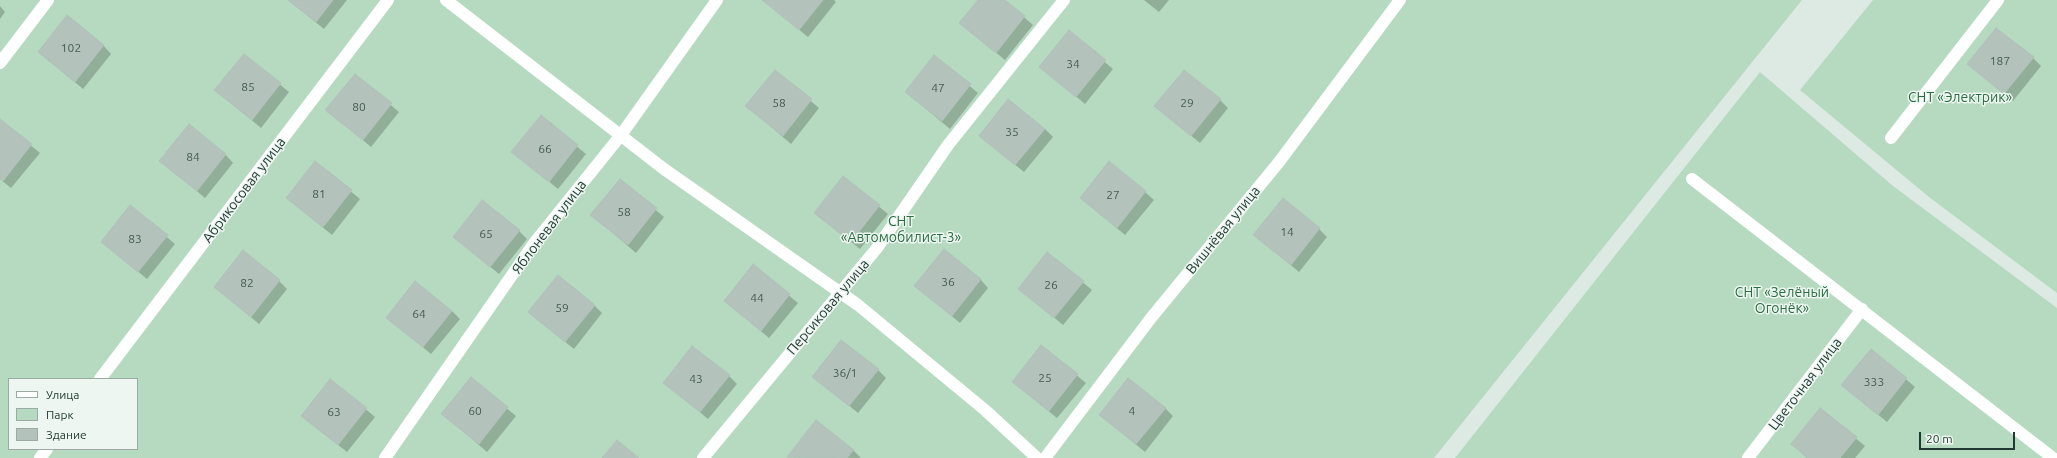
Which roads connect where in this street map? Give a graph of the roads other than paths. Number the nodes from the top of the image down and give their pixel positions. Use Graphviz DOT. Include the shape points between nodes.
graph roads {
  1 [pos="48,0"];
  2 [pos="388,0"];
  3 [pos="446,0"];
  4 [pos="717,0"];
  5 [pos="1064,0"];
  6 [pos="1400,0"];
  7 [pos="1998,0"];
  8 [pos="0,63"];
  9 [pos="621,135"];
  10 [pos="1891,138"];
  11 [pos="1692,179"];
  12 [pos="840,293"];
  13 [pos="1862,309"];
  14 [pos="101,378"];
  15 [pos="46,450"];
  16 [pos="40,458"];
  17 [pos="385,458"];
  18 [pos="703,458"];
  19 [pos="1037,458"];
  20 [pos="1045,458"];
  21 [pos="1748,458"];
  22 [pos="2053,458"];
  1 -- 8 [label="street"];
  2 -- 14 [label="street, Абрикосовая улица"];
  3 -- 9 [label="street"];
  4 -- 9 [label="street, Яблоневая улица"];
  5 -- 12 [label="street, Персиковая улица" via="948,145 877,248"];
  6 -- 20 [label="street, Вишнёвая улица" via="1279,162 1151,318"];
  7 -- 10 [label="street"];
  9 -- 12 [label="street" via="664,169"];
  9 -- 17 [label="street, Яблоневая улица" via="535,242"];
  11 -- 13 [label="street"];
  12 -- 18 [label="street, Персиковая улица"];
  12 -- 19 [label="street" via="985,410"];
  13 -- 21 [label="street, Цветочная улица"];
  13 -- 22 [label="street"];
  15 -- 16 [label="street"];
}
